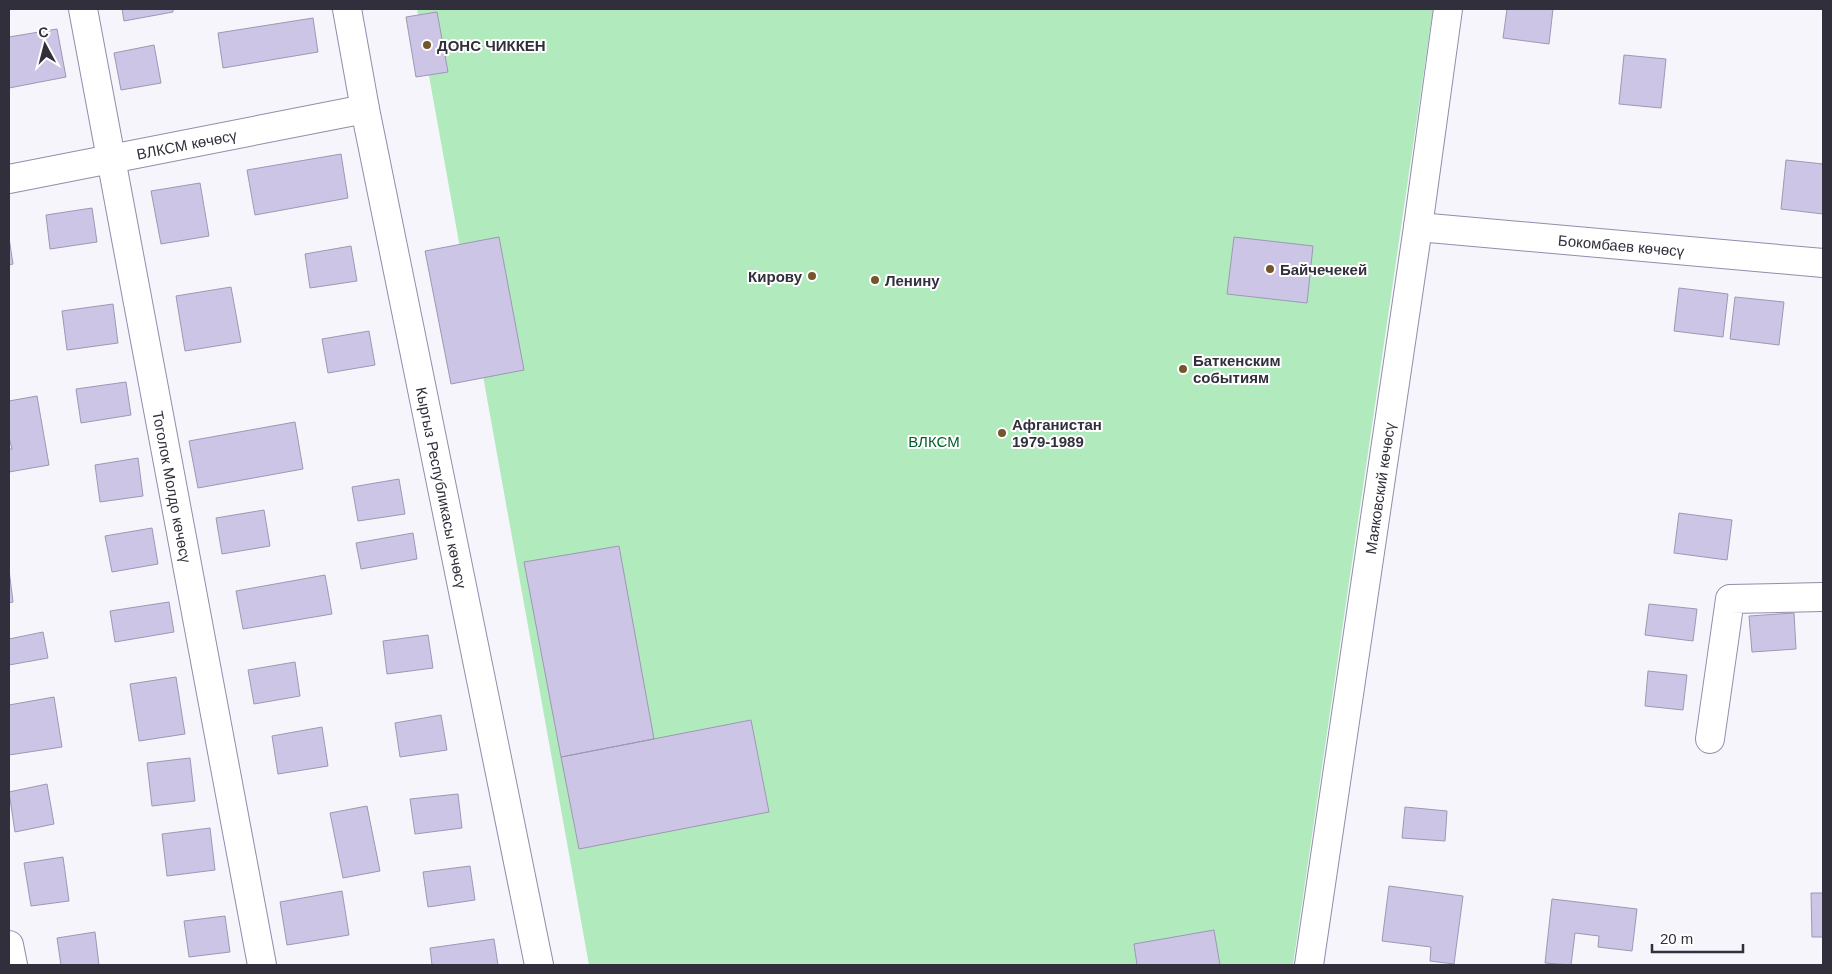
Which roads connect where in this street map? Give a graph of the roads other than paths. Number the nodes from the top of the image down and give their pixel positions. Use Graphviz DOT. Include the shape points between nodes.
graph roads {
  1 [pos="83,9"];
  2 [pos="347,9"];
  3 [pos="1448,9"];
  4 [pos="365,109"];
  5 [pos="111,159"];
  6 [pos="9,179"];
  7 [pos="1418,227"];
  8 [pos="1823,263"];
  9 [pos="1823,597"];
  10 [pos="1710,739"];
  11 [pos="9,945"];
  12 [pos="13,965"];
  13 [pos="262,965"];
  14 [pos="540,965"];
  15 [pos="1309,965"];
  1 -- 5 [label="street, Тоголок Молдо көчөсү"];
  2 -- 4 [label="street, Кыргыз Республикасы көчөсү"];
  3 -- 7 [label="street, Маяковский көчөсү"];
  4 -- 5 [label="street, ВЛКСМ көчөсү"];
  4 -- 14 [label="street, Кыргыз Республикасы көчөсү"];
  5 -- 6 [label="street, ВЛКСМ көчөсү"];
  5 -- 13 [label="street, Тоголок Молдо көчөсү"];
  7 -- 8 [label="street, Бокомбаев көчөсү"];
  7 -- 15 [label="street, Маяковский көчөсү"];
  9 -- 10 [label="street" via="1730,599"];
  11 -- 12 [label="street"];
}
